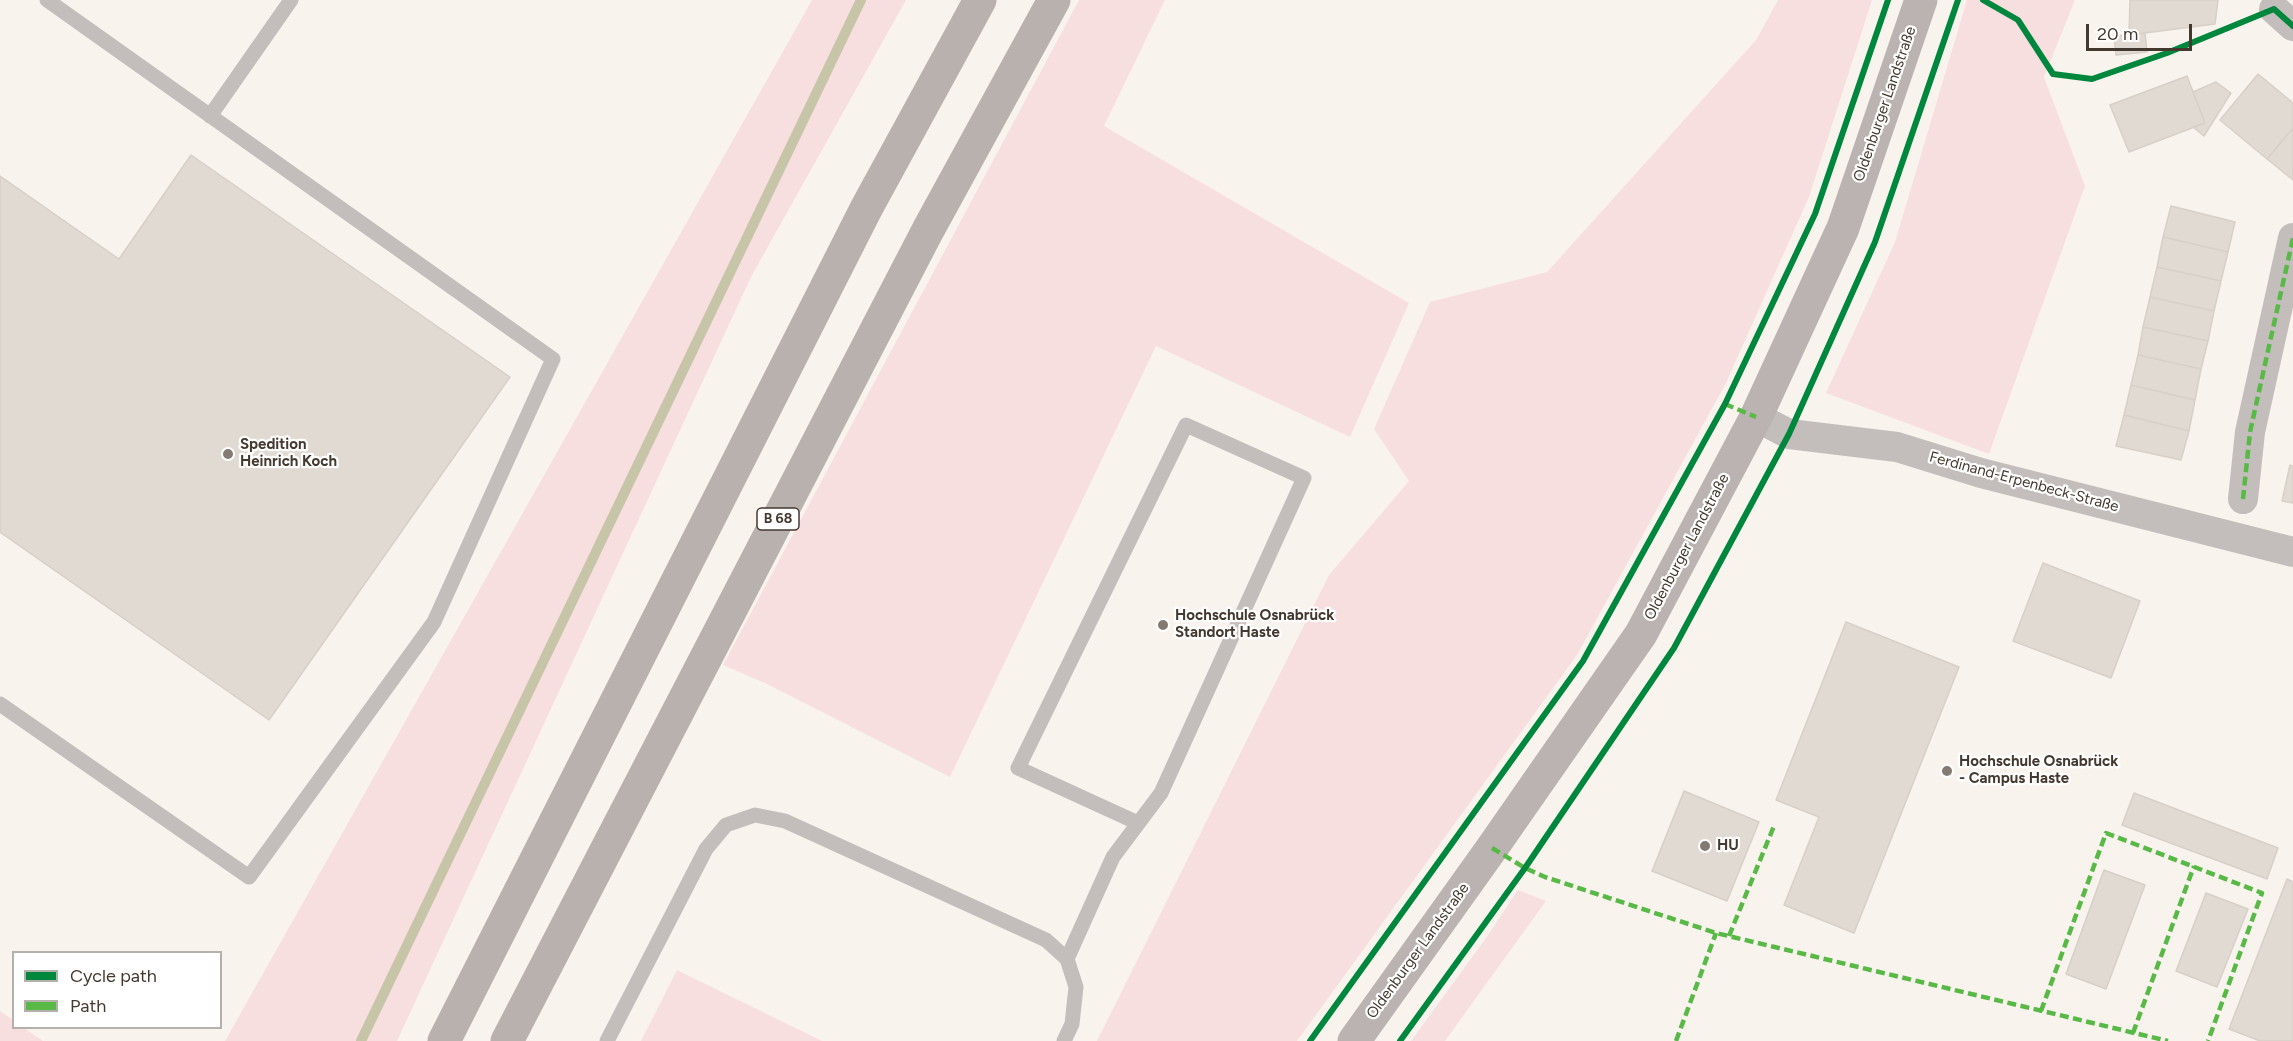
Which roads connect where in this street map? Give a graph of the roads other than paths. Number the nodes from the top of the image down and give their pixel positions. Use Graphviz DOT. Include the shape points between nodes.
graph roads {
  1 [pos="46,0"];
  2 [pos="291,0"];
  3 [pos="980,0"];
  4 [pos="1054,0"];
  5 [pos="1921,0"];
  6 [pos="210,116"];
  7 [pos="2293,238"];
  8 [pos="1756,417"];
  9 [pos="2243,499"];
  10 [pos="2293,552"];
  11 [pos="0,704"];
  12 [pos="1138,823"];
  13 [pos="1067,959"];
  14 [pos="444,1041"];
  15 [pos="507,1041"];
  16 [pos="607,1041"];
  17 [pos="1064,1041"];
  18 [pos="1353,1041"];
  1 -- 6 [label="lane"];
  2 -- 6 [label="lane"];
  3 -- 14 [label="highway" via="862,217"];
  4 -- 15 [label="highway, B 68" via="923,241"];
  5 -- 8 [label="street, Oldenburger Landstraße" via="1843,228"];
  6 -- 11 [label="lane" via="553,359 434,622 249,877"];
  7 -- 9 [label="street" via="2250,432"];
  8 -- 10 [label="street, Ferdinand-Erpenbeck-Straße" via="1789,434 1897,447 1982,473"];
  8 -- 18 [label="street, Oldenburger Landstraße" via="1641,633"];
  12 -- 12 [label="lane" via="1161,793 1304,478 1186,425 1018,768"];
  12 -- 13 [label="lane" via="1113,857"];
  13 -- 16 [label="lane" via="1046,940 785,821 755,815 726,825 706,849"];
  13 -- 17 [label="lane" via="1076,987 1072,1024"];
}
